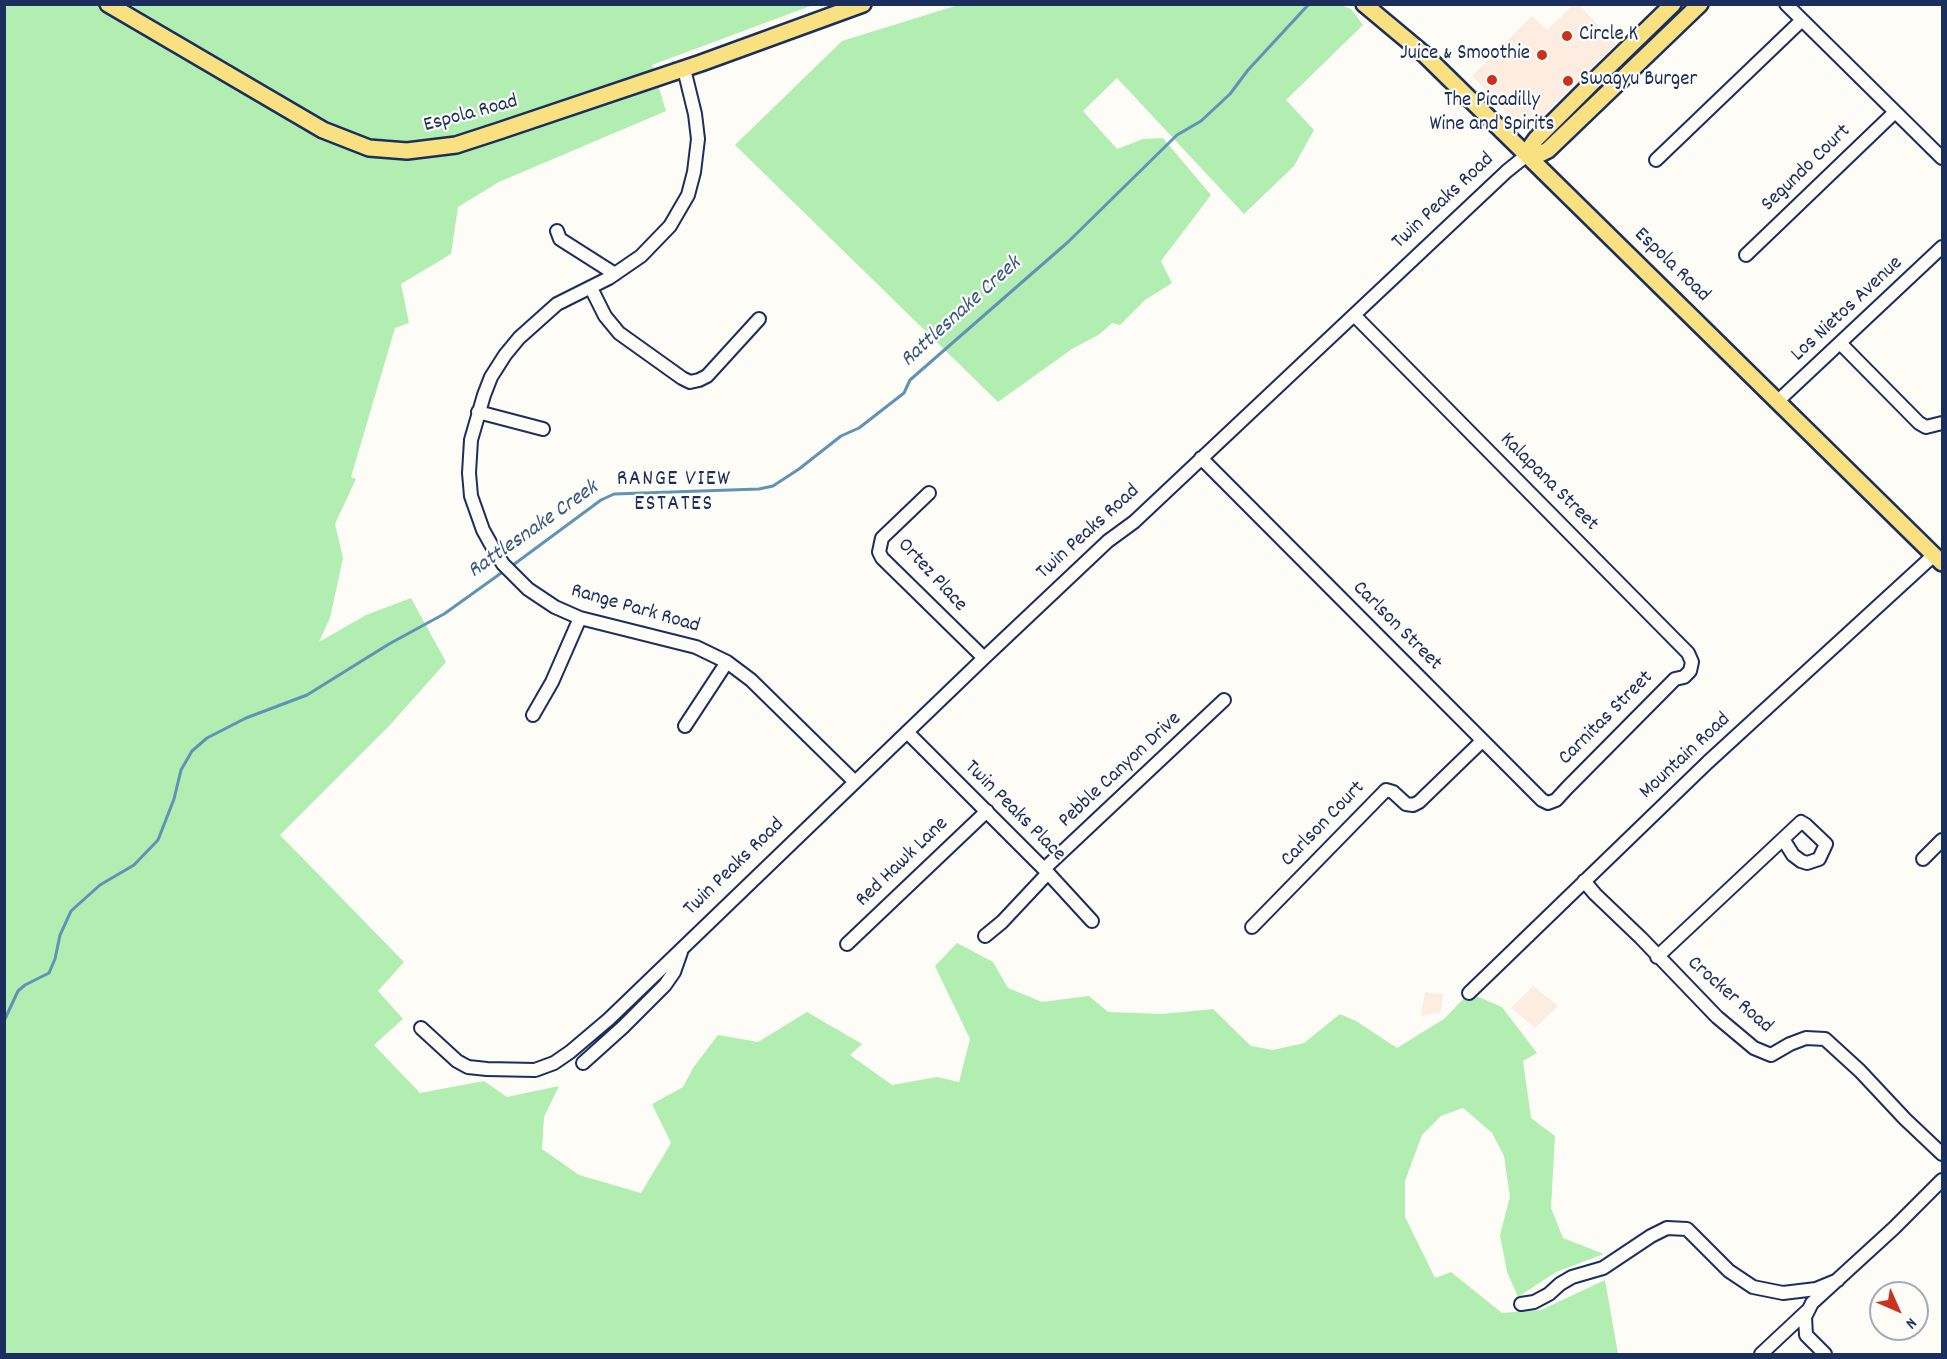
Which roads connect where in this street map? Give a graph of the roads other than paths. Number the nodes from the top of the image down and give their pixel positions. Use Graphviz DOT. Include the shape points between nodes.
graph roads {
  1 [pos="108,4"];
  2 [pos="863,4"];
  3 [pos="1364,4"];
  4 [pos="1673,4"];
  5 [pos="1700,4"];
  6 [pos="1786,4"];
  7 [pos="1802,20"];
  8 [pos="684,69"];
  9 [pos="1896,112"];
  10 [pos="1527,155"];
  11 [pos="1942,158"];
  12 [pos="1656,160"];
  13 [pos="556,231"];
  14 [pos="1942,247"];
  15 [pos="1746,255"];
  16 [pos="615,274"];
  17 [pos="591,288"];
  18 [pos="1354,315"];
  19 [pos="759,319"];
  20 [pos="1840,343"];
  21 [pos="1779,400"];
  22 [pos="478,412"];
  23 [pos="1942,423"];
  24 [pos="543,429"];
  25 [pos="1202,458"];
  26 [pos="929,493"];
  27 [pos="1938,559"];
  28 [pos="580,618"];
  29 [pos="984,658"];
  30 [pos="727,662"];
  31 [pos="1675,679"];
  32 [pos="1224,700"];
  33 [pos="533,715"];
  34 [pos="685,726"];
  35 [pos="907,732"];
  36 [pos="1482,741"];
  37 [pos="855,782"];
  38 [pos="1567,788"];
  39 [pos="987,811"];
  40 [pos="1783,839"];
  41 [pos="1942,840"];
  42 [pos="1923,859"];
  43 [pos="1046,871"];
  44 [pos="1584,881"];
  45 [pos="1092,921"];
  46 [pos="1252,927"];
  47 [pos="985,936"];
  48 [pos="847,944"];
  49 [pos="683,948"];
  50 [pos="1657,957"];
  51 [pos="1469,993"];
  52 [pos="421,1028"];
  53 [pos="583,1063"];
  54 [pos="1942,1154"];
  55 [pos="1942,1180"];
  56 [pos="1838,1280"];
  57 [pos="1521,1304"];
  58 [pos="1807,1311"];
  59 [pos="1761,1354"];
  60 [pos="1825,1354"];
  1 -- 8 [label="main road, Espola Road" via="323,130 352,143 388,150 456,144"];
  2 -- 8 [label="main road, Espola Road"];
  3 -- 10 [label="main road, Espola Road" via="1418,49"];
  4 -- 10 [label="main road, Twin Peaks Road" via="1536,139"];
  5 -- 10 [label="main road, Twin Peaks Road" via="1548,150"];
  6 -- 7 [label="street"];
  7 -- 9 [label="street"];
  7 -- 12 [label="street"];
  8 -- 16 [label="street, Range Park Road" via="698,128 692,183 670,226 641,256"];
  9 -- 11 [label="street"];
  9 -- 15 [label="street, Segundo Court"];
  10 -- 18 [label="street, Twin Peaks Road"];
  10 -- 21 [label="main road, Espola Road"];
  13 -- 16 [label="street" via="560,239"];
  14 -- 20 [label="street, Los Nietos Avenue"];
  16 -- 17 [label="street, Range Park Road"];
  17 -- 19 [label="street" via="619,333 690,382 707,376"];
  17 -- 22 [label="street, Range Park Road" via="557,304 512,346 491,377"];
  18 -- 25 [label="street, Twin Peaks Road"];
  18 -- 31 [label="street, Kalapana Street" via="1688,653 1690,671"];
  20 -- 21 [label="street, Los Nietos Avenue"];
  20 -- 23 [label="street" via="1919,423 1926,427"];
  21 -- 27 [label="main road, Espola Road"];
  22 -- 24 [label="street"];
  22 -- 28 [label="street, Range Park Road" via="469,473 471,496 483,530 503,564 528,589"];
  25 -- 29 [label="street, Twin Peaks Road"];
  25 -- 36 [label="street, Carlson Street"];
  26 -- 29 [label="street, Ortez Place" via="882,538 879,552"];
  27 -- 44 [label="street, Mountain Road" via="1708,762"];
  28 -- 30 [label="street, Range Park Road" via="696,647"];
  28 -- 33 [label="street"];
  29 -- 35 [label="street, Twin Peaks Road"];
  30 -- 34 [label="street"];
  30 -- 37 [label="street, Range Park Road"];
  31 -- 38 [label="street, Carnitas Street"];
  32 -- 43 [label="street, Pebble Canyon Drive"];
  35 -- 37 [label="street, Twin Peaks Road"];
  35 -- 39 [label="street, Twin Peaks Place"];
  36 -- 38 [label="street, Carlson Street" via="1542,800 1556,800"];
  36 -- 46 [label="street, Carlson Court" via="1419,802 1406,804 1386,790"];
  37 -- 49 [label="street, Twin Peaks Road"];
  39 -- 43 [label="street, Twin Peaks Place"];
  39 -- 48 [label="street, Red Hawk Lane"];
  40 -- 50 [label="street"];
  41 -- 42 [label="street"];
  43 -- 45 [label="street, Twin Peaks Place"];
  43 -- 47 [label="street, Pebble Canyon Drive"];
  44 -- 50 [label="street, Crocker Road"];
  44 -- 51 [label="street, Mountain Road"];
  49 -- 52 [label="street, Twin Peaks Road" via="585,1040 546,1067 509,1070 468,1066 457,1061"];
  49 -- 53 [label="street, Twin Peaks Road" via="665,985"];
  50 -- 54 [label="street, Crocker Road" via="1754,1048 1771,1055 1806,1038 1825,1039"];
  55 -- 56 [label="street"];
  56 -- 57 [label="street" via="1816,1289 1783,1293 1753,1287 1687,1229 1667,1228 1604,1268 1572,1277 1534,1302"];
  56 -- 58 [label="street"];
  58 -- 59 [label="street"];
  58 -- 60 [label="street" via="1806,1335"];
}
